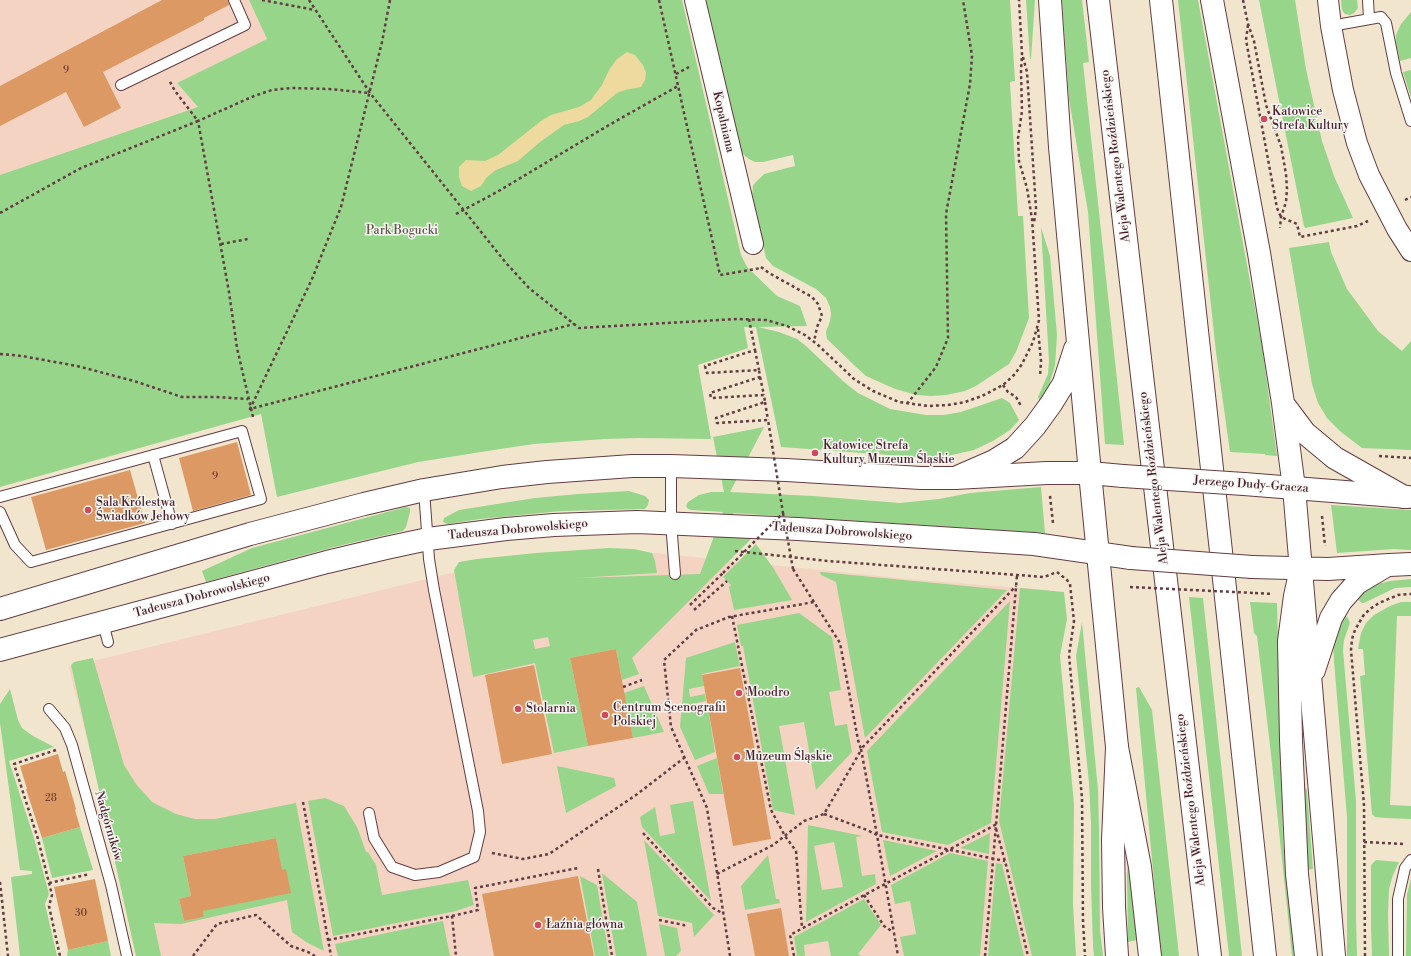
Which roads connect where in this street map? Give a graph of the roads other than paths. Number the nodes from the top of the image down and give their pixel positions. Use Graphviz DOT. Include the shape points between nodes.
graph roads {
  1 [pos="234,0"];
  2 [pos="695,0"];
  3 [pos="1050,0"];
  4 [pos="1098,0"];
  5 [pos="1161,0"];
  6 [pos="1212,0"];
  7 [pos="1328,0"];
  8 [pos="1368,0"];
  9 [pos="1369,19"];
  10 [pos="1331,26"];
  11 [pos="121,85"];
  12 [pos="1411,121"];
  13 [pos="753,244"];
  14 [pos="1411,251"];
  15 [pos="1078,342"];
  16 [pos="1283,403"];
  17 [pos="153,455"];
  18 [pos="671,466"];
  19 [pos="1090,473"];
  20 [pos="955,478"];
  21 [pos="1294,488"];
  22 [pos="424,490"];
  23 [pos="0,497"];
  24 [pos="1407,497"];
  25 [pos="0,512"];
  26 [pos="671,522"];
  27 [pos="172,524"];
  28 [pos="428,540"];
  29 [pos="1098,553"];
  30 [pos="1411,564"];
  31 [pos="1389,565"];
  32 [pos="1301,569"];
  33 [pos="675,574"];
  34 [pos="0,609"];
  35 [pos="0,650"];
  36 [pos="1311,680"];
  37 [pos="49,709"];
  38 [pos="1116,746"];
  39 [pos="369,813"];
  40 [pos="1411,860"];
  41 [pos="127,956"];
  42 [pos="1117,956"];
  43 [pos="1150,956"];
  44 [pos="1210,956"];
  45 [pos="1265,956"];
  46 [pos="1306,956"];
  47 [pos="1334,956"];
  48 [pos="1398,956"];
  1 -- 11 [label="lane" via="245,25"];
  2 -- 13 [label="street, Kopalniana"];
  3 -- 15 [label="main road" via="1060,147"];
  4 -- 44 [label="main road, Aleja Walentego Roździeńskiego"];
  5 -- 45 [label="main road"];
  6 -- 16 [label="main road" via="1259,253"];
  7 -- 10 [label="street"];
  8 -- 9 [label="lane"];
  9 -- 10 [label="lane"];
  9 -- 12 [label="lane" via="1381,17 1386,23 1396,73"];
  10 -- 14 [label="street" via="1343,90 1357,143 1369,175"];
  15 -- 19 [label="main road"];
  15 -- 20 [label="main road" via="1064,383 1035,426 1015,448 994,461"];
  16 -- 21 [label="main road"];
  16 -- 24 [label="main road" via="1305,433 1335,458"];
  17 -- 23 [label="lane"];
  17 -- 27 [label="lane"];
  17 -- 27 [label="lane" via="242,431 261,500"];
  18 -- 20 [label="main road"];
  18 -- 22 [label="main road" via="547,472"];
  18 -- 26 [label="lane"];
  19 -- 20 [label="main road"];
  19 -- 21 [label="main road, Jerzego Dudy-Gracza, bridge"];
  19 -- 29 [label="main road"];
  21 -- 24 [label="main road, Jerzego Dudy-Gracza"];
  21 -- 32 [label="main road"];
  22 -- 28 [label="lane"];
  22 -- 34 [label="main road" via="250,534"];
  25 -- 27 [label="lane" via="15,545 31,562"];
  26 -- 28 [label="main road, Tadeusza Dobrowolskiego" via="554,524"];
  26 -- 29 [label="main road, Tadeusza Dobrowolskiego" via="1034,544"];
  26 -- 33 [label="lane"];
  28 -- 35 [label="main road, Tadeusza Dobrowolskiego" via="327,562 106,632"];
  28 -- 39 [label="lane" via="434,590 478,811 480,832 474,857 439,872 415,875 392,866 374,838"];
  29 -- 32 [label="main road, bridge" via="1132,558"];
  29 -- 38 [label="main road"];
  30 -- 31 [label="main road"];
  31 -- 32 [label="main road"];
  31 -- 36 [label="main road" via="1357,583 1341,601 1331,618"];
  32 -- 36 [label="main road"];
  32 -- 46 [label="main road" via="1289,641 1297,874"];
  36 -- 47 [label="main road"];
  37 -- 41 [label="lane, Nadgórników" via="65,728 72,745 111,884"];
  38 -- 42 [label="main road" via="1113,840"];
  38 -- 43 [label="main road" via="1140,867"];
  40 -- 48 [label="lane" via="1406,868 1398,900"];
}
